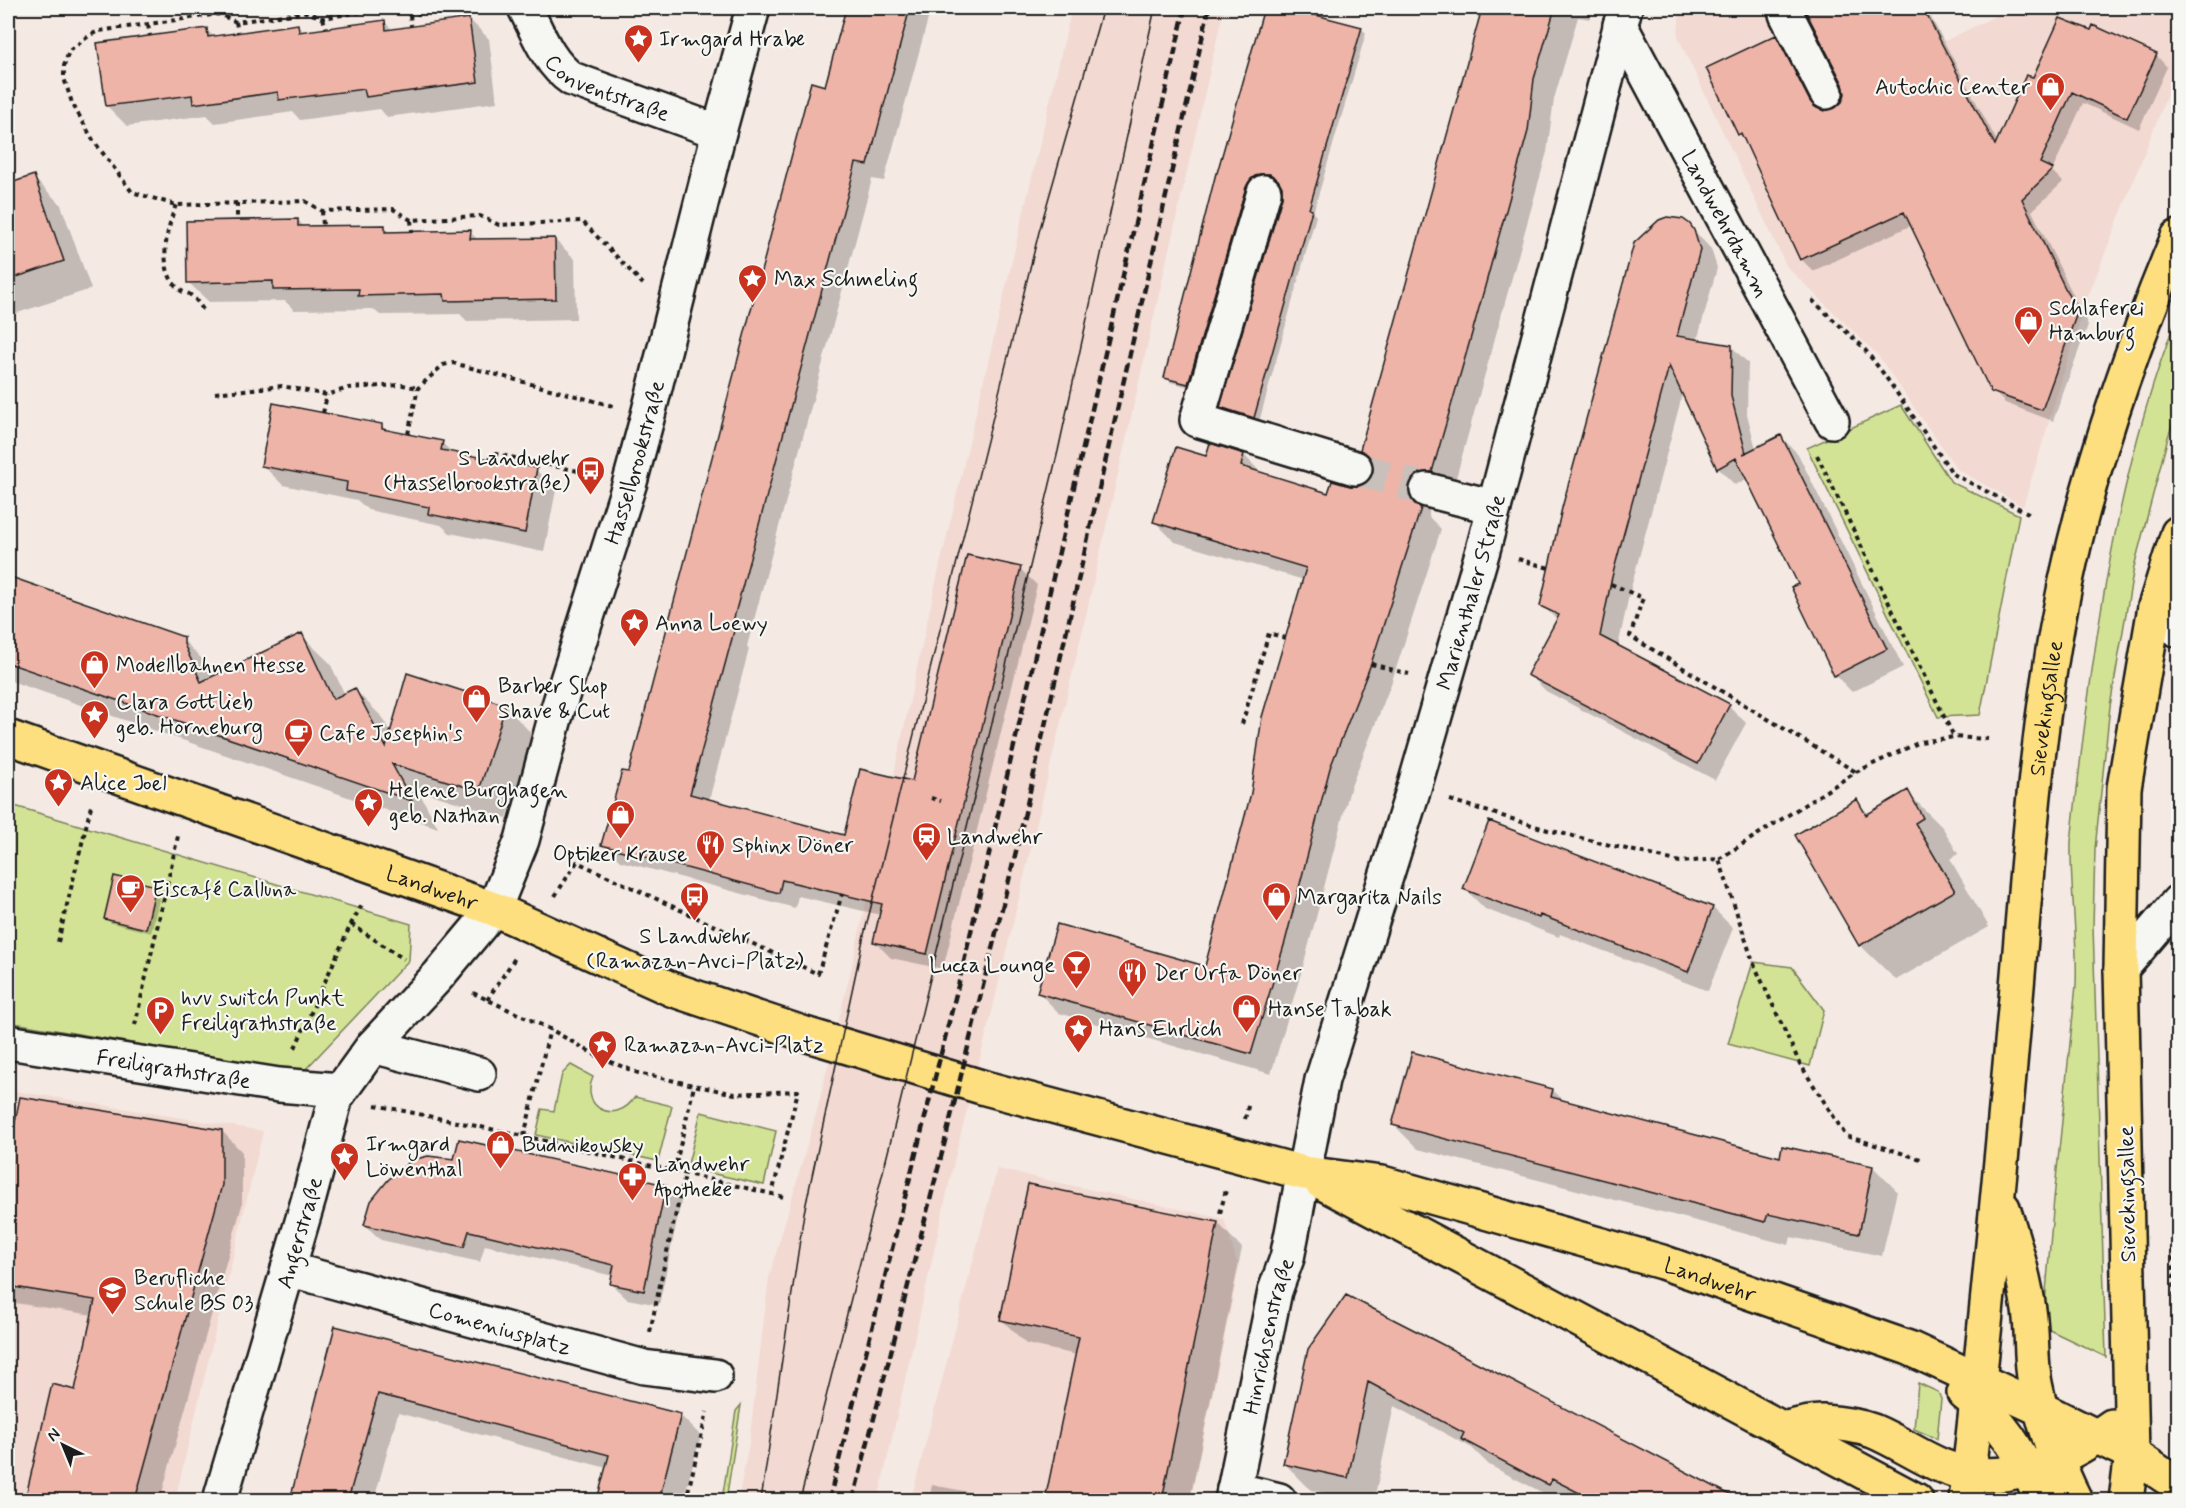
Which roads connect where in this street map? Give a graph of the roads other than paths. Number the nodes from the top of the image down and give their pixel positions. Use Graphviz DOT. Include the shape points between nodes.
graph roads {
  1 [pos="525,8"];
  2 [pos="753,8"];
  3 [pos="1786,14"];
  4 [pos="1622,16"];
  5 [pos="1826,92"];
  6 [pos="719,132"];
  7 [pos="1264,192"];
  8 [pos="2178,237"];
  9 [pos="1832,422"];
  10 [pos="1355,468"];
  11 [pos="1427,490"];
  12 [pos="1494,507"];
  13 [pos="2178,533"];
  14 [pos="2155,608"];
  15 [pos="2178,630"];
  16 [pos="8,737"];
  17 [pos="2178,903"];
  18 [pos="494,909"];
  19 [pos="2121,969"];
  20 [pos="8,1042"];
  21 [pos="373,1046"];
  22 [pos="479,1074"];
  23 [pos="338,1093"];
  24 [pos="1304,1173"];
  25 [pos="1999,1195"];
  26 [pos="288,1269"];
  27 [pos="715,1376"];
  28 [pos="1978,1392"];
  29 [pos="2041,1409"];
  30 [pos="2131,1409"];
  31 [pos="1783,1429"];
  32 [pos="2097,1437"];
  33 [pos="2132,1455"];
  34 [pos="2042,1465"];
  35 [pos="2178,1485"];
  36 [pos="1968,1487"];
  37 [pos="1233,1495"];
  38 [pos="220,1500"];
  39 [pos="1279,1500"];
  40 [pos="1916,1500"];
  41 [pos="2042,1500"];
  42 [pos="2075,1500"];
  43 [pos="2126,1500"];
  1 -- 6 [label="street, Conventstraße" via="561,72"];
  2 -- 6 [label="street, Hasselbrookstraße"];
  3 -- 5 [label="street"];
  4 -- 9 [label="street, Landwehrdamm"];
  4 -- 12 [label="street, Marienthaler Straße"];
  6 -- 18 [label="street, Hasselbrookstraße" via="630,482 555,718 522,840"];
  7 -- 10 [label="street" via="1197,420"];
  8 -- 25 [label="main road, Sievekingsallee" via="2098,452 2066,581 2040,733"];
  11 -- 12 [label="street"];
  12 -- 24 [label="street, Marienthaler Straße" via="1414,788 1322,1080"];
  13 -- 14 [label="main road, Sievekingsallee"];
  14 -- 15 [label="street"];
  14 -- 19 [label="main road, Sievekingsallee" via="2124,788"];
  16 -- 18 [label="main road, Landwehr"];
  17 -- 19 [label="street"];
  18 -- 21 [label="street, Angerstraße"];
  18 -- 24 [label="main road, Landwehr" via="670,989 808,1035 985,1088"];
  19 -- 30 [label="main road, Sievekingsallee"];
  20 -- 23 [label="street, Freiligrathstraße"];
  21 -- 22 [label="street"];
  21 -- 23 [label="street, Angerstraße"];
  23 -- 26 [label="street, Angerstraße"];
  24 -- 28 [label="main road, Landwehr" via="1382,1183 1662,1262 1909,1348"];
  24 -- 31 [label="main road, Landwehr"];
  24 -- 37 [label="street, Hinrichsenstraße"];
  25 -- 28 [label="main road, Sievekingsallee"];
  25 -- 29 [label="main road, Sievekingsallee" via="2025,1289"];
  26 -- 27 [label="street, Comeniusplatz" via="644,1366"];
  26 -- 38 [label="street, Angerstraße"];
  28 -- 29 [label="main road, Landwehr"];
  28 -- 34 [label="main road" via="1992,1418"];
  28 -- 36 [label="main road, Sievekingsallee"];
  29 -- 32 [label="main road, Landwehr"];
  29 -- 34 [label="main road, Sievekingsallee" via="2047,1435"];
  30 -- 32 [label="main road"];
  30 -- 33 [label="main road, Sievekingsallee"];
  31 -- 36 [label="main road" via="1821,1421 1871,1430 1941,1466"];
  31 -- 40 [label="main road, Landwehr"];
  32 -- 33 [label="main road, Landwehr"];
  32 -- 34 [label="main road"];
  33 -- 35 [label="main road, Landwehr"];
  33 -- 43 [label="main road, Sievekingsallee"];
  34 -- 36 [label="main road" via="1994,1475"];
  34 -- 41 [label="main road"];
  34 -- 42 [label="main road, Sievekingsallee"];
  37 -- 39 [label="street"];
}
